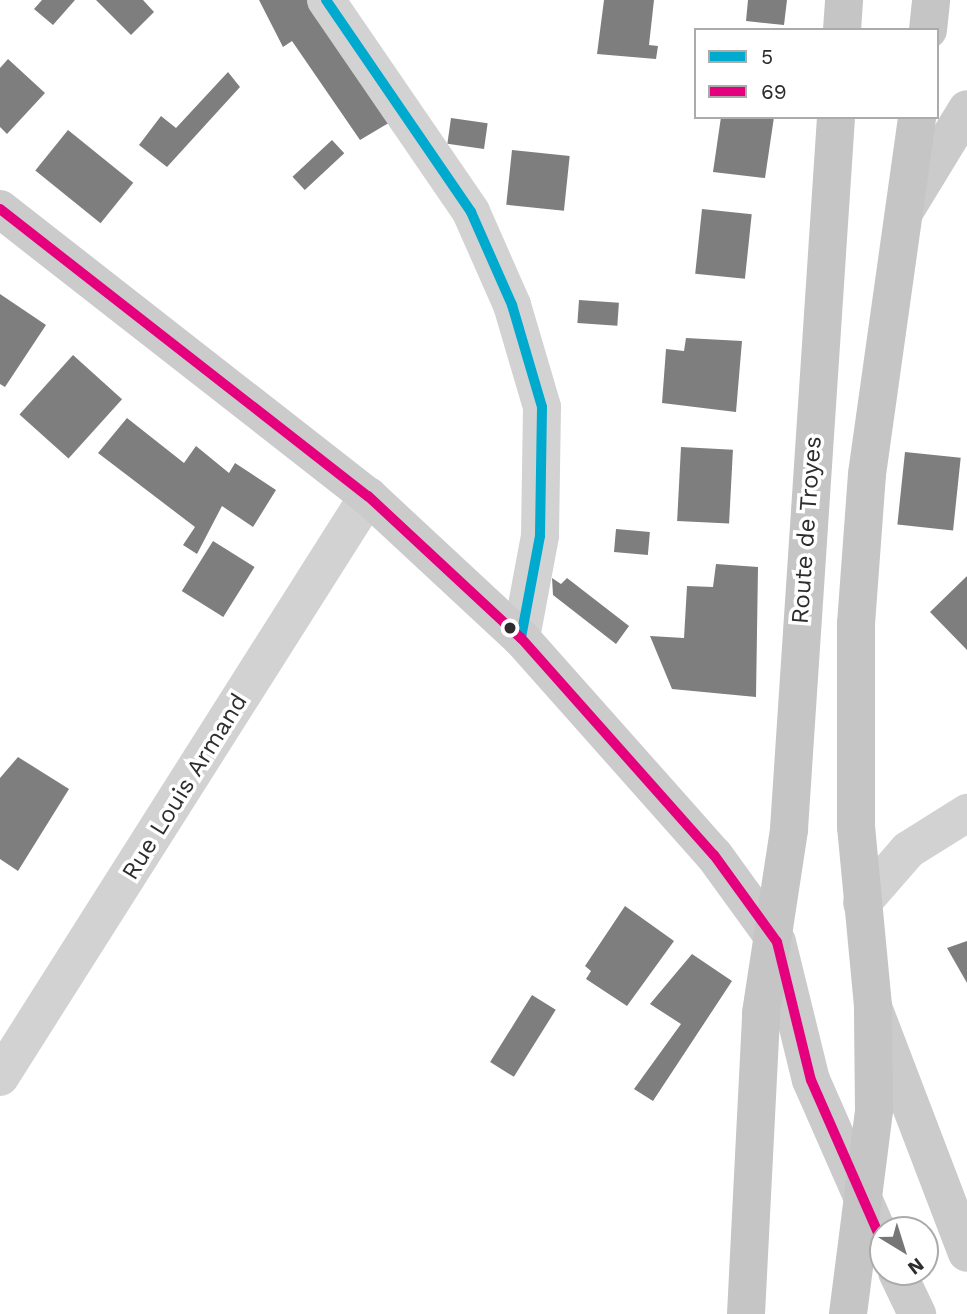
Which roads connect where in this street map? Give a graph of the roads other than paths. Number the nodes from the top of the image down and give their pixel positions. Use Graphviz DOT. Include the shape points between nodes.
graph roads {
  1 [pos="326,0"];
  2 [pos="844,0"];
  3 [pos="931,0"];
  4 [pos="842,28"];
  5 [pos="928,28"];
  6 [pos="967,110"];
  7 [pos="836,119"];
  8 [pos="917,119"];
  9 [pos="0,209"];
  10 [pos="906,209"];
  11 [pos="368,496"];
  12 [pos="521,638"];
  13 [pos="967,813"];
  14 [pos="862,903"];
  15 [pos="777,942"];
  16 [pos="873,1006"];
  17 [pos="0,1077"];
  18 [pos="865,1207"];
  19 [pos="869,1216"];
  20 [pos="967,1253"];
  21 [pos="904,1286"];
  22 [pos="746,1314"];
  23 [pos="848,1314"];
  24 [pos="917,1314"];
  1 -- 12 [label="street" via="471,212 512,305 542,407 540,536"];
  2 -- 4 [label="main road"];
  3 -- 5 [label="main road"];
  6 -- 10 [label="main road"];
  7 -- 15 [label="main road, Route de Troyes"];
  8 -- 10 [label="main road"];
  9 -- 11 [label="main road"];
  10 -- 14 [label="main road" via="867,474 856,624"];
  11 -- 12 [label="main road"];
  11 -- 17 [label="street, Rue Louis Armand"];
  12 -- 15 [label="main road" via="729,874"];
  13 -- 14 [label="street" via="908,850"];
  14 -- 16 [label="main road"];
  15 -- 18 [label="main road" via="811,1080"];
  15 -- 22 [label="main road, Route de Troyes" via="760,1026"];
  16 -- 18 [label="main road" via="874,1110"];
  16 -- 20 [label="main road" via="939,1169"];
  18 -- 19 [label="main road"];
  18 -- 23 [label="main road"];
  21 -- 24 [label="main road"];
}
